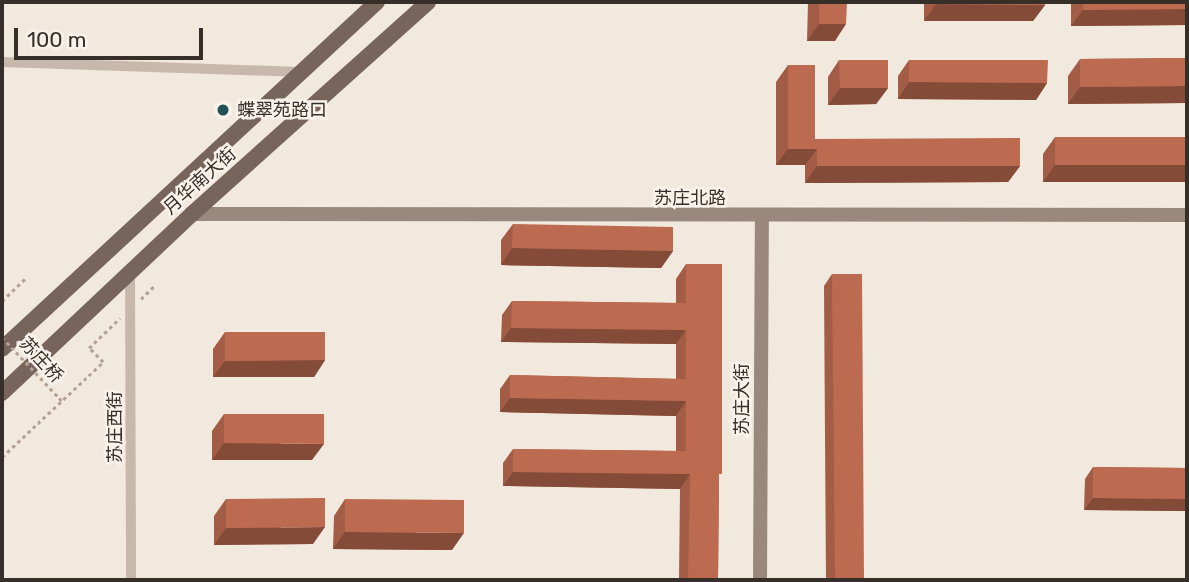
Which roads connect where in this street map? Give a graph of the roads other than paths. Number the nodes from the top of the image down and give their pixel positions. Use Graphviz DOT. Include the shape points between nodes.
graph roads {
  1 [pos="377,2"];
  2 [pos="428,2"];
  3 [pos="2,62"];
  4 [pos="300,72"];
  5 [pos="192,214"];
  6 [pos="1187,215"];
  7 [pos="762,217"];
  8 [pos="130,274"];
  9 [pos="2,349"];
  10 [pos="2,393"];
  11 [pos="131,580"];
  12 [pos="760,580"];
  1 -- 4 [label="main road, 月华南大街"];
  2 -- 5 [label="main road, 月华南大街"];
  3 -- 4 [label="street"];
  4 -- 9 [label="main road, 月华南大街"];
  5 -- 7 [label="street, 苏庄北路"];
  5 -- 8 [label="main road, 月华南大街"];
  6 -- 7 [label="street, 苏庄北路"];
  7 -- 12 [label="street, 苏庄大街"];
  8 -- 10 [label="main road, 月华南大街"];
  8 -- 11 [label="street, 苏庄西街"];
}
